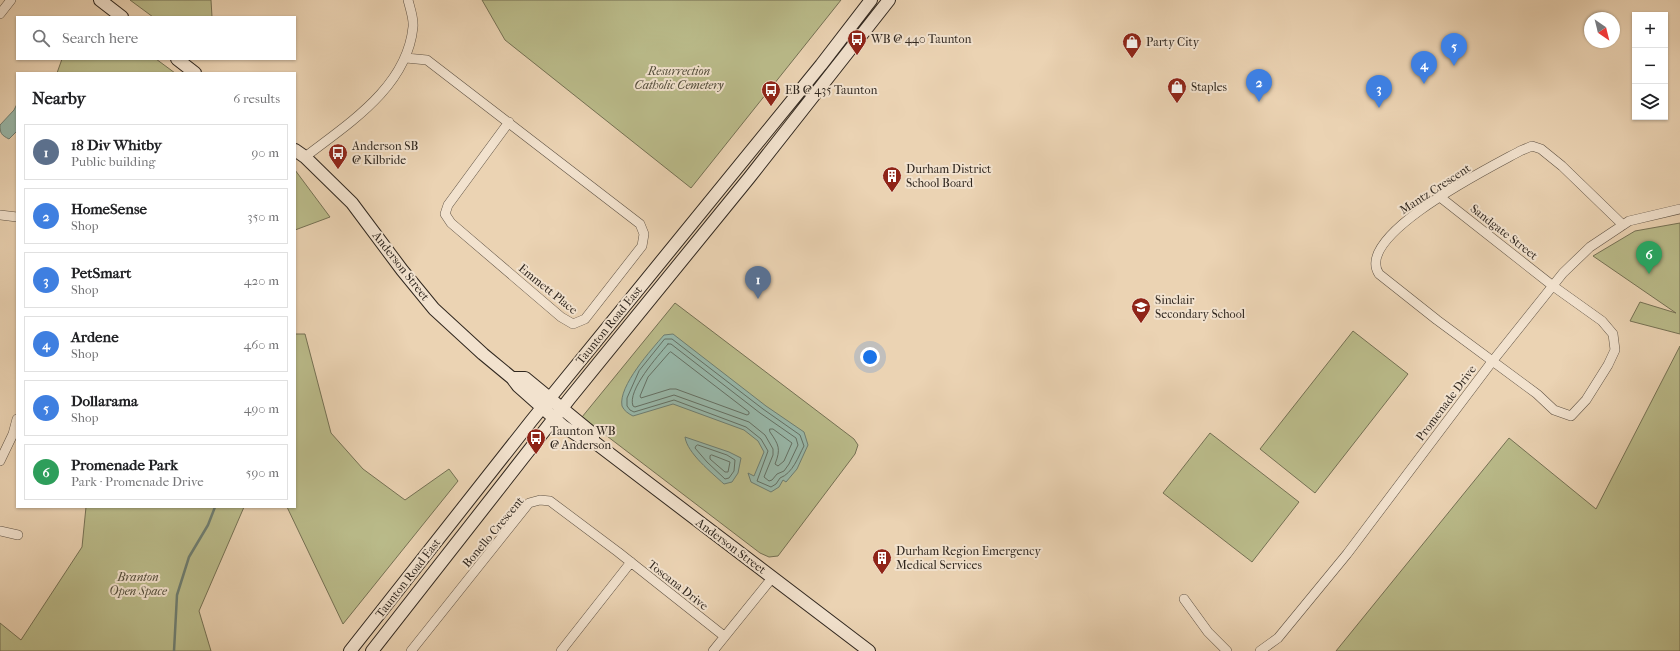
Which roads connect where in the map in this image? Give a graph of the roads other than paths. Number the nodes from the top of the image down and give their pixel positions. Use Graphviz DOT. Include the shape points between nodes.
graph roads {
  1 [pos="11,0"];
  2 [pos="100,0"];
  3 [pos="408,0"];
  4 [pos="871,0"];
  5 [pos="889,0"];
  6 [pos="0,14"];
  7 [pos="121,16"];
  8 [pos="406,58"];
  9 [pos="178,60"];
  10 [pos="194,72"];
  11 [pos="509,122"];
  12 [pos="296,151"];
  13 [pos="305,157"];
  14 [pos="1440,197"];
  15 [pos="1680,209"];
  16 [pos="0,215"];
  17 [pos="16,217"];
  18 [pos="1624,225"];
  19 [pos="1553,286"];
  20 [pos="1493,361"];
  21 [pos="546,403"];
  22 [pos="562,408"];
  23 [pos="554,418"];
  24 [pos="16,423"];
  25 [pos="593,441"];
  26 [pos="0,461"];
  27 [pos="0,531"];
  28 [pos="18,535"];
  29 [pos="631,562"];
  30 [pos="772,578"];
  31 [pos="1184,599"];
  32 [pos="724,636"];
  33 [pos="361,637"];
  34 [pos="373,649"];
  35 [pos="350,651"];
  36 [pos="411,651"];
  37 [pos="561,651"];
  38 [pos="713,651"];
  39 [pos="869,651"];
  40 [pos="1228,651"];
  41 [pos="1260,651"];
  1 -- 6 [label="street"];
  2 -- 7 [label="main road"];
  3 -- 8 [label="street" via="413,26"];
  4 -- 21 [label="main road, Taunton Road East"];
  5 -- 22 [label="main road, Taunton Road East" via="749,178"];
  8 -- 11 [label="street, Emmett Place" via="427,60"];
  8 -- 13 [label="street" via="386,89 361,114"];
  9 -- 10 [label="main road"];
  11 -- 11 [label="street, Emmett Place" via="640,224 644,234 642,246 585,319 573,324 560,317 451,223 445,214 448,205"];
  12 -- 13 [label="main road, Anderson Street"];
  13 -- 21 [label="main road, Anderson Street" via="352,203 434,309 512,378 524,378"];
  14 -- 18 [label="street, Mantz Crescent" via="1532,146 1541,149 1562,166"];
  14 -- 19 [label="street, Sandgate Street"];
  14 -- 20 [label="street, Mantz Crescent" via="1410,216 1384,241 1377,254 1376,269 1437,320"];
  15 -- 18 [label="street, Promenade Drive" via="1629,221"];
  16 -- 17 [label="street"];
  18 -- 19 [label="street, Promenade Drive" via="1590,247"];
  19 -- 20 [label="street, Promenade Drive"];
  19 -- 20 [label="street, Sandgate Street" via="1602,322 1612,334 1615,350 1586,400 1571,416 1554,410"];
  20 -- 41 [label="street, Promenade Drive" via="1347,554 1278,638"];
  21 -- 22 [label="main road, Anderson Street"];
  21 -- 23 [label="main road, Anderson Street"];
  21 -- 33 [label="main road, Taunton Road East"];
  22 -- 23 [label="main road, Taunton Road East"];
  22 -- 25 [label="main road, Anderson Street" via="593,434"];
  23 -- 25 [label="main road, Anderson Street" via="586,440"];
  23 -- 34 [label="main road, Taunton Road East"];
  24 -- 26 [label="street"];
  25 -- 30 [label="main road, Anderson Street"];
  27 -- 28 [label="street"];
  29 -- 32 [label="street, Toscana Drive"];
  29 -- 36 [label="street, Bonello Crescent" via="550,501 529,503"];
  29 -- 37 [label="street, Toscana Drive"];
  30 -- 32 [label="street"];
  30 -- 39 [label="main road, Anderson Street"];
  31 -- 40 [label="street" via="1208,632"];
  32 -- 38 [label="street"];
  33 -- 34 [label="main road"];
  33 -- 35 [label="main road, Taunton Road East"];
}
